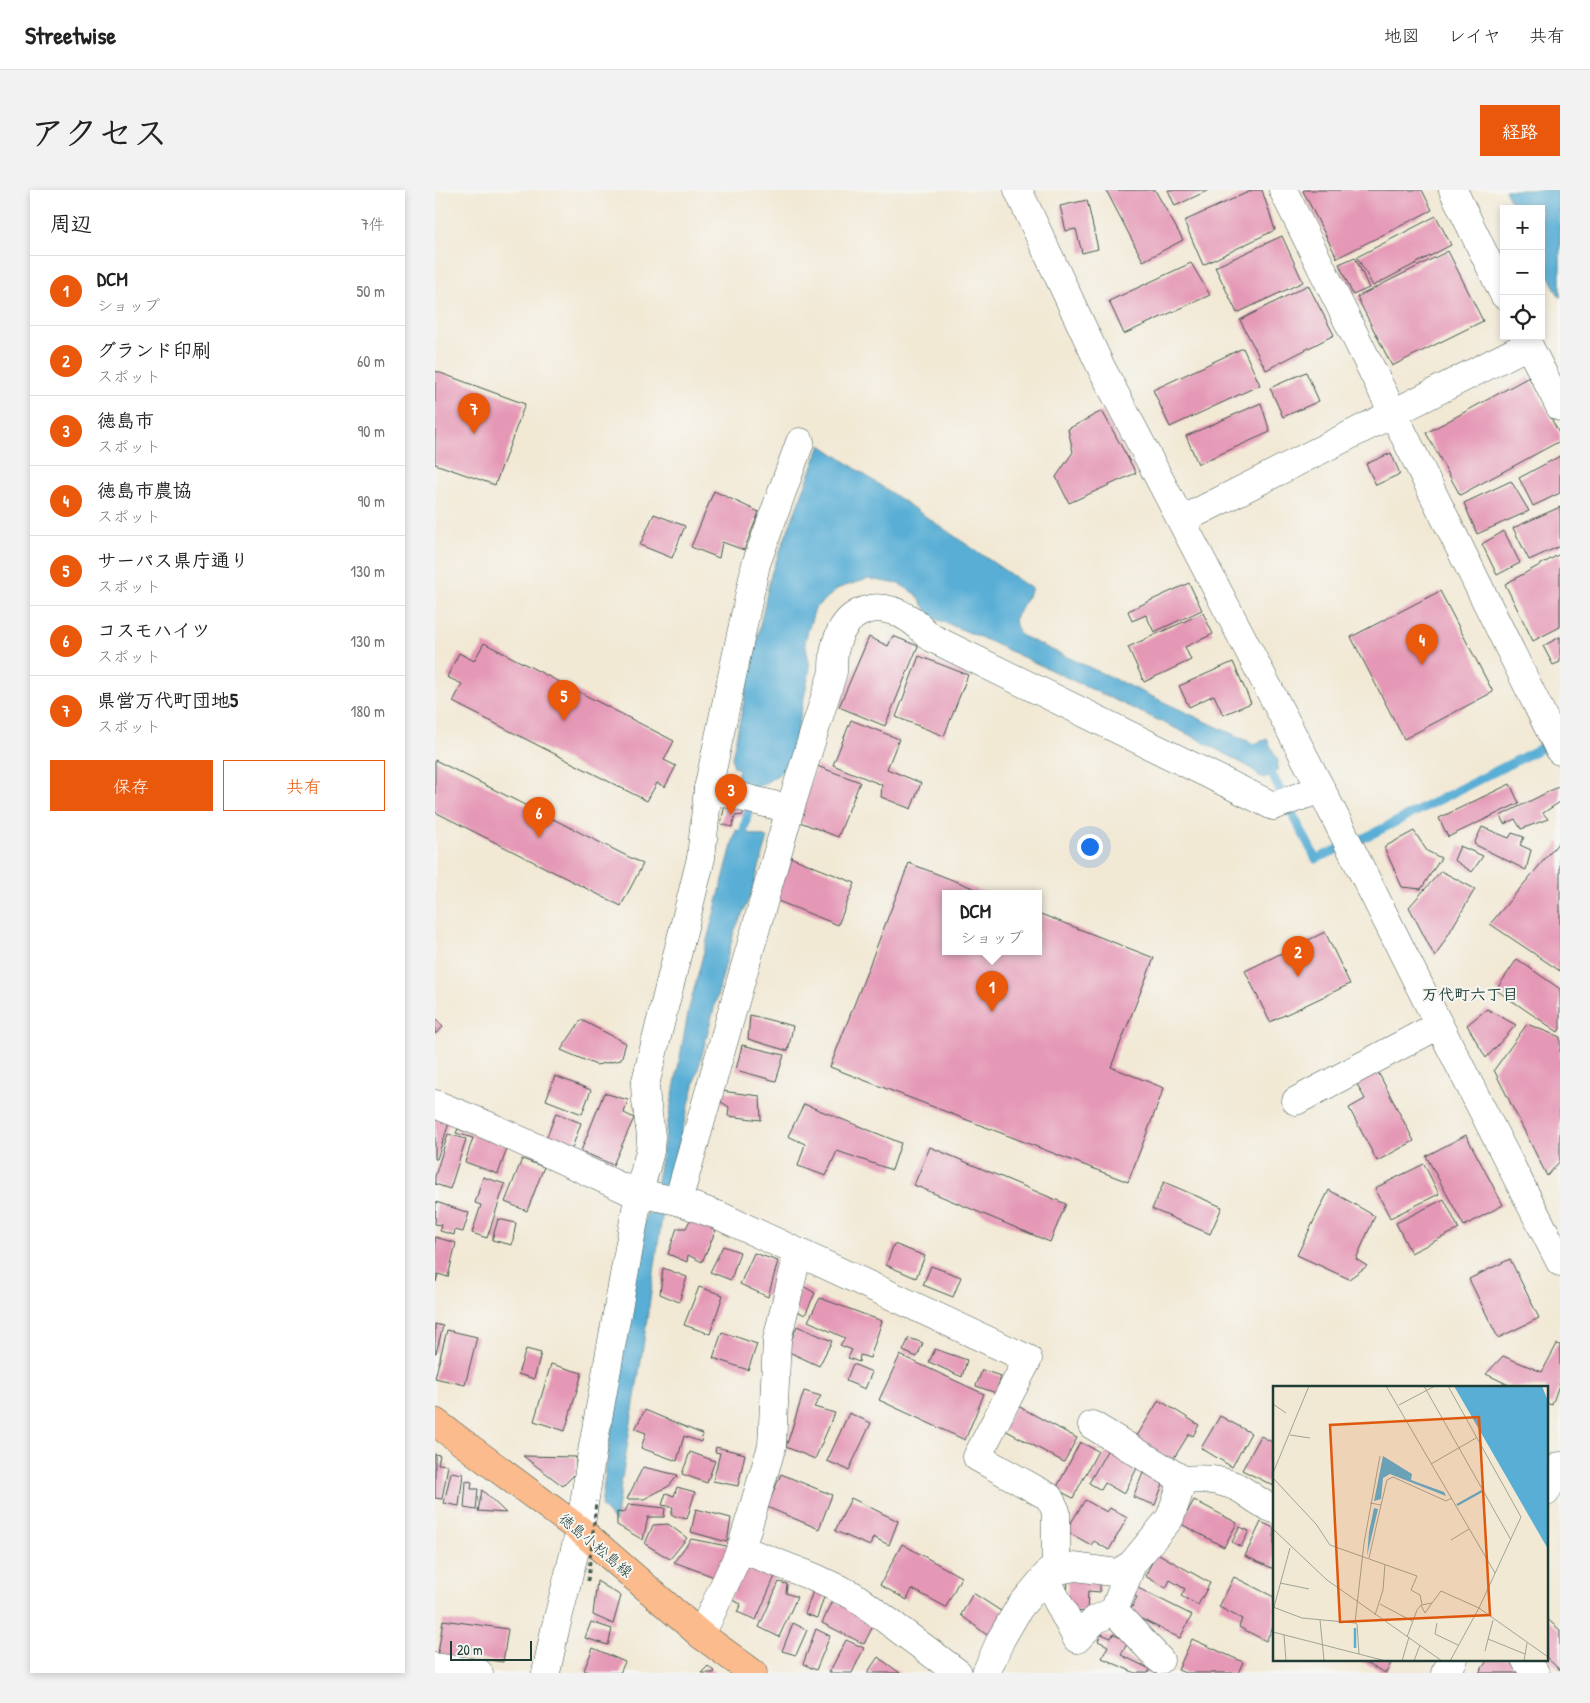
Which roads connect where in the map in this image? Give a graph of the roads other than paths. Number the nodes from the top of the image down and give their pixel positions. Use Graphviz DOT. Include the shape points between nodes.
graph roads {
  1 [pos="1018,190"];
  2 [pos="1283,190"];
  3 [pos="1453,190"];
  4 [pos="1500,287"];
  5 [pos="1526,341"];
  6 [pos="1560,407"];
  7 [pos="1394,412"];
  8 [pos="800,442"];
  9 [pos="1182,520"];
  10 [pos="1555,740"];
  11 [pos="720,792"];
  12 [pos="1312,793"];
  13 [pos="780,807"];
  14 [pos="1439,1025"];
  15 [pos="1296,1101"];
  16 [pos="435,1104"];
  17 [pos="660,1198"];
  18 [pos="798,1253"];
  19 [pos="1560,1262"];
  20 [pos="435,1422"];
  21 [pos="1092,1425"];
  22 [pos="1560,1466"];
  23 [pos="1183,1480"];
  24 [pos="1547,1490"];
  25 [pos="1273,1508"];
  26 [pos="580,1530"];
  27 [pos="741,1549"];
  28 [pos="1132,1564"];
  29 [pos="1051,1574"];
  30 [pos="1115,1611"];
  31 [pos="701,1635"];
  32 [pos="1160,1660"];
  33 [pos="1453,1660"];
  34 [pos="1526,1660"];
  35 [pos="435,1667"];
  36 [pos="479,1673"];
  37 [pos="546,1673"];
  38 [pos="753,1673"];
  39 [pos="957,1673"];
  40 [pos="985,1673"];
  41 [pos="1445,1673"];
  42 [pos="1535,1673"];
  1 -- 9 [label="street" via="1100,365"];
  2 -- 7 [label="street"];
  3 -- 4 [label="street"];
  5 -- 6 [label="street"];
  5 -- 7 [label="street"];
  7 -- 9 [label="street"];
  7 -- 10 [label="street"];
  8 -- 11 [label="street" via="756,564"];
  9 -- 12 [label="street"];
  11 -- 13 [label="street"];
  11 -- 17 [label="street" via="645,1085 650,1151"];
  12 -- 13 [label="street" via="1273,806 931,638 910,618 890,609 866,609 853,615 843,629 835,649 833,672"];
  12 -- 14 [label="street" via="1350,847"];
  13 -- 17 [label="street"];
  14 -- 15 [label="street"];
  14 -- 19 [label="street"];
  16 -- 17 [label="street"];
  17 -- 18 [label="street" via="719,1216"];
  17 -- 26 [label="street" via="593,1446"];
  18 -- 27 [label="street" via="777,1340 772,1446"];
  18 -- 29 [label="street" via="1028,1359 977,1457 1049,1497 1056,1511"];
  20 -- 26 [label="main road, 徳島小松島線"];
  21 -- 23 [label="street"];
  22 -- 24 [label="street"];
  23 -- 25 [label="street" via="1213,1480 1237,1488"];
  23 -- 28 [label="street" via="1170,1518"];
  26 -- 31 [label="main road, 徳島小松島線"];
  26 -- 37 [label="street"];
  27 -- 31 [label="street"];
  27 -- 39 [label="street" via="853,1596"];
  28 -- 29 [label="street" via="1118,1573 1075,1567"];
  28 -- 30 [label="street"];
  29 -- 30 [label="street" via="1077,1640 1095,1620"];
  29 -- 40 [label="street" via="1019,1608"];
  30 -- 32 [label="street"];
  31 -- 38 [label="main road, 徳島小松島線"];
  33 -- 41 [label="street"];
  34 -- 42 [label="street"];
  35 -- 36 [label="street"];
}
